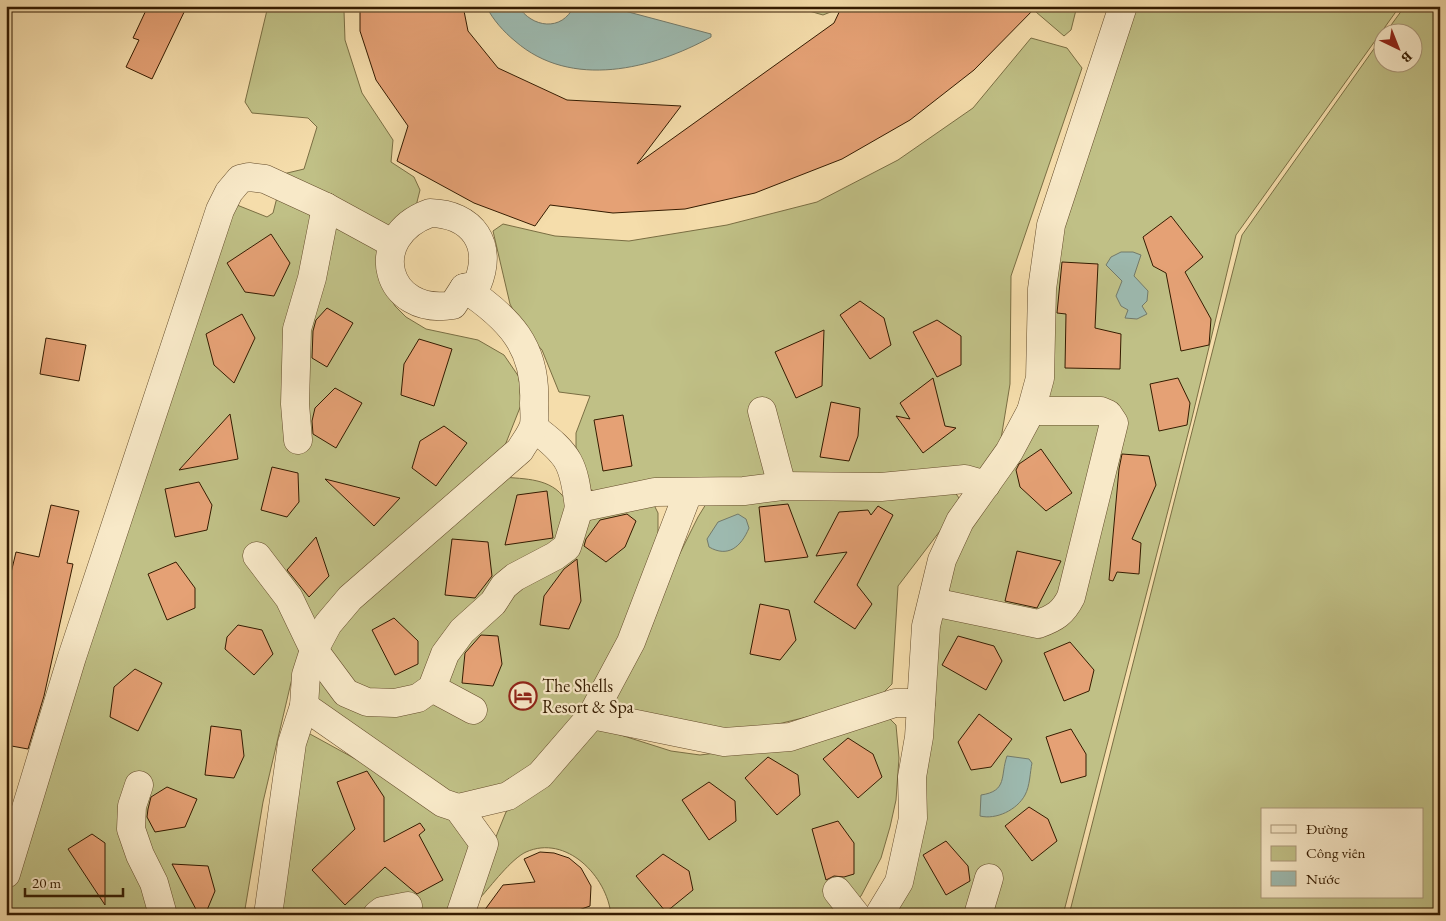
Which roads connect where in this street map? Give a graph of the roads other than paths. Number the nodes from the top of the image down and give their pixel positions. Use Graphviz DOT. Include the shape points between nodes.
graph roads {
  1 [pos="1123,6"];
  2 [pos="326,208"];
  3 [pos="392,243"];
  4 [pos="464,288"];
  5 [pos="762,411"];
  6 [pos="1031,412"];
  7 [pos="534,428"];
  8 [pos="298,440"];
  9 [pos="986,485"];
  10 [pos="782,486"];
  11 [pos="688,493"];
  12 [pos="579,508"];
  13 [pos="257,556"];
  14 [pos="933,602"];
  15 [pos="314,650"];
  16 [pos="432,688"];
  17 [pos="921,703"];
  18 [pos="304,706"];
  19 [pos="473,710"];
  20 [pos="592,714"];
  21 [pos="139,784"];
  22 [pos="458,808"];
  23 [pos="6,874"];
  24 [pos="989,878"];
  25 [pos="837,891"];
  26 [pos="408,906"];
  27 [pos="163,915"];
  28 [pos="268,915"];
  29 [pos="377,915"];
  30 [pos="460,915"];
  31 [pos="856,915"];
  32 [pos="879,915"];
  33 [pos="978,915"];
  1 -- 6 [label="lane" via="1051,225 1042,289 1040,378"];
  2 -- 3 [label="lane"];
  2 -- 8 [label="lane" via="312,278 297,329 295,404"];
  2 -- 23 [label="lane" via="265,179 249,177 240,179 220,210 75,648"];
  3 -- 4 [label="lane" via="391,272 397,286 408,297 422,305 437,308 453,305"];
  3 -- 4 [label="lane" via="403,228 422,216 445,214 459,219 472,228 484,255 483,271 477,285"];
  4 -- 7 [label="lane" via="491,306 529,354 535,386"];
  5 -- 10 [label="lane"];
  6 -- 9 [label="lane" via="1021,433"];
  6 -- 14 [label="lane" via="1101,411 1108,414 1114,424 1071,597 1064,610 1053,619 1038,624"];
  7 -- 12 [label="lane" via="558,446 573,468"];
  7 -- 15 [label="lane" via="520,450 350,598 328,624"];
  9 -- 10 [label="lane" via="965,479 881,487"];
  9 -- 14 [label="lane" via="960,521 942,560"];
  10 -- 11 [label="lane"];
  11 -- 12 [label="lane" via="655,492"];
  11 -- 20 [label="lane" via="631,642"];
  12 -- 16 [label="lane" via="568,547 504,586 493,603 462,631 445,654"];
  13 -- 15 [label="lane" via="290,598"];
  14 -- 17 [label="lane" via="926,626"];
  15 -- 16 [label="lane" via="346,693 367,702 395,703 418,698"];
  15 -- 18 [label="lane" via="306,675"];
  16 -- 19 [label="lane"];
  17 -- 20 [label="lane" via="895,704 790,737 724,742"];
  17 -- 32 [label="lane" via="912,777 913,818 899,882"];
  18 -- 22 [label="lane" via="443,804"];
  18 -- 28 [label="lane" via="292,743"];
  20 -- 22 [label="lane" via="540,775 508,796"];
  21 -- 27 [label="lane" via="132,806 131,829 154,883"];
  22 -- 30 [label="lane" via="484,844"];
  24 -- 33 [label="lane"];
  25 -- 31 [label="lane"];
  26 -- 29 [label="lane"];
}
